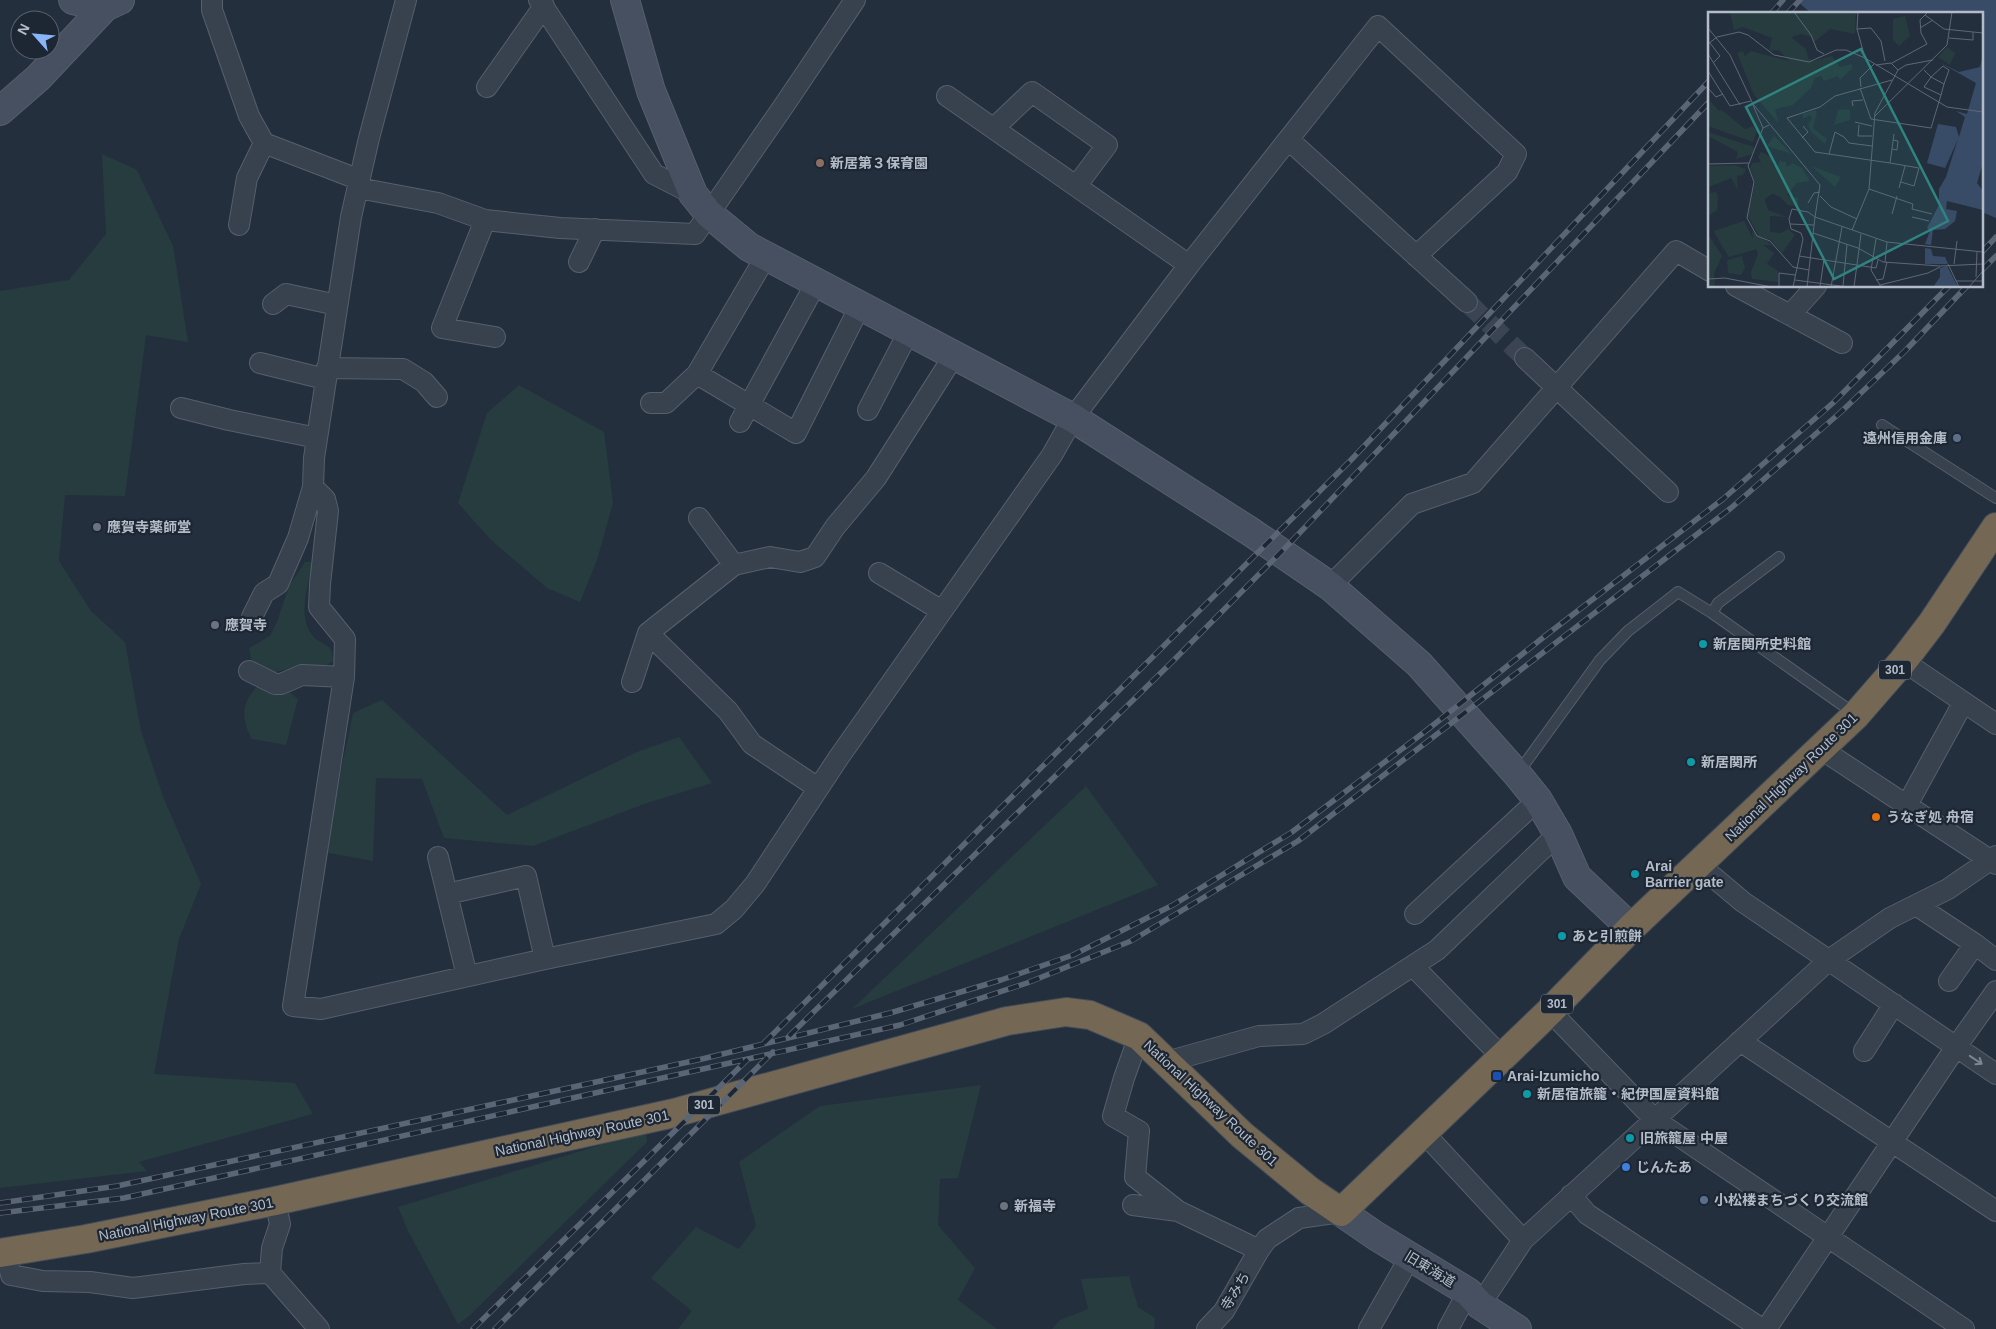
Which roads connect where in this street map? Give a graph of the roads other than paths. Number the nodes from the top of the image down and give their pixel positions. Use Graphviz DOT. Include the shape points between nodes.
graph roads {
  1 [pos="73,0"];
  2 [pos="212,0"];
  3 [pos="406,0"];
  4 [pos="625,0"];
  5 [pos="855,0"];
  6 [pos="542,3"];
  7 [pos="113,4"];
  8 [pos="487,87"];
  9 [pos="947,96"];
  10 [pos="0,111"];
  11 [pos="994,128"];
  12 [pos="1289,140"];
  13 [pos="264,144"];
  14 [pos="359,184"];
  15 [pos="1077,185"];
  16 [pos="701,204"];
  17 [pos="485,220"];
  18 [pos="239,226"];
  19 [pos="595,229"];
  20 [pos="766,256"];
  21 [pos="1416,256"];
  22 [pos="579,262"];
  23 [pos="1188,265"];
  24 [pos="1708,270"];
  25 [pos="816,283"];
  26 [pos="1740,288"];
  27 [pos="1814,288"];
  28 [pos="1467,302"];
  29 [pos="273,304"];
  30 [pos="336,305"];
  31 [pos="860,306"];
  32 [pos="1790,315"];
  33 [pos="908,333"];
  34 [pos="494,337"];
  35 [pos="1842,343"];
  36 [pos="953,356"];
  37 [pos="1525,358"];
  38 [pos="260,363"];
  39 [pos="326,373"];
  40 [pos="697,374"];
  41 [pos="1557,388"];
  42 [pos="437,397"];
  43 [pos="651,403"];
  44 [pos="181,408"];
  45 [pos="868,410"];
  46 [pos="745,414"];
  47 [pos="1073,418"];
  48 [pos="1882,425"];
  49 [pos="317,438"];
  50 [pos="313,487"];
  51 [pos="1668,492"];
  52 [pos="1996,498"];
  53 [pos="699,518"];
  54 [pos="1996,527"];
  55 [pos="1779,557"];
  56 [pos="734,565"];
  57 [pos="879,573"];
  58 [pos="1330,586"];
  59 [pos="942,611"];
  60 [pos="1712,613"];
  61 [pos="252,618"];
  62 [pos="648,633"];
  63 [pos="1903,661"];
  64 [pos="249,670"];
  65 [pos="344,677"];
  66 [pos="632,682"];
  67 [pos="1963,703"];
  68 [pos="1856,715"];
  69 [pos="1996,724"];
  70 [pos="1821,749"];
  71 [pos="1517,774"];
  72 [pos="818,788"];
  73 [pos="1538,800"];
  74 [pos="1906,805"];
  75 [pos="1558,834"];
  76 [pos="438,857"];
  77 [pos="1994,860"];
  78 [pos="1699,864"];
  79 [pos="446,894"];
  80 [pos="1916,905"];
  81 [pos="1415,914"];
  82 [pos="1631,928"];
  83 [pos="1975,944"];
  84 [pos="545,959"];
  85 [pos="1829,960"];
  86 [pos="1996,960"];
  87 [pos="1413,966"];
  88 [pos="467,976"];
  89 [pos="1949,981"];
  90 [pos="1996,991"];
  91 [pos="1894,1004"];
  92 [pos="1550,1011"];
  93 [pos="1139,1036"];
  94 [pos="1740,1041"];
  95 [pos="1956,1047"];
  96 [pos="1864,1051"];
  97 [pos="1502,1057"];
  98 [pos="1166,1062"];
  99 [pos="1996,1074"];
  100 [pos="1655,1120"];
  101 [pos="1424,1133"];
  102 [pos="1892,1142"];
  103 [pos="1572,1195"];
  104 [pos="275,1200"];
  105 [pos="1134,1206"];
  106 [pos="1178,1211"];
  107 [pos="1996,1211"];
  108 [pos="1341,1212"];
  109 [pos="1829,1235"];
  110 [pos="1523,1240"];
  111 [pos="1259,1250"];
  112 [pos="3,1253"];
  113 [pos="1410,1257"];
  114 [pos="270,1273"];
  115 [pos="1474,1299"];
  116 [pos="319,1329"];
  117 [pos="1207,1329"];
  118 [pos="1369,1329"];
  119 [pos="1448,1329"];
  120 [pos="1517,1329"];
  121 [pos="1762,1329"];
  122 [pos="1766,1329"];
  123 [pos="1964,1329"];
  1 -- 7 [label="street"];
  2 -- 13 [label="street" via="212,10 249,116"];
  3 -- 14 [label="street"];
  4 -- 16 [label="street" via="651,91"];
  5 -- 16 [label="street"];
  6 -- 8 [label="street"];
  6 -- 16 [label="street" via="654,174"];
  7 -- 10 [label="street"];
  9 -- 11 [label="street"];
  11 -- 15 [label="street"];
  11 -- 15 [label="street" via="1032,92 1107,145"];
  12 -- 21 [label="street"];
  12 -- 21 [label="street" via="1378,26 1516,154 1507,172"];
  12 -- 23 [label="street"];
  13 -- 14 [label="street"];
  13 -- 18 [label="street" via="246,178"];
  14 -- 17 [label="street" via="438,203"];
  14 -- 30 [label="street"];
  15 -- 23 [label="street"];
  16 -- 19 [label="street" via="695,234"];
  16 -- 20 [label="street" via="749,248"];
  17 -- 19 [label="street"];
  17 -- 34 [label="street" via="442,328"];
  19 -- 22 [label="street"];
  20 -- 25 [label="street"];
  20 -- 40 [label="street"];
  21 -- 28 [label="street"];
  23 -- 47 [label="street"];
  24 -- 41 [label="street" via="1676,251"];
  25 -- 31 [label="street"];
  25 -- 46 [label="street"];
  26 -- 32 [label="street"];
  27 -- 32 [label="street"];
  29 -- 30 [label="street" via="286,294"];
  30 -- 39 [label="street"];
  31 -- 33 [label="street"];
  31 -- 46 [label="street" via="796,433"];
  32 -- 35 [label="street"];
  33 -- 36 [label="street"];
  33 -- 45 [label="street"];
  36 -- 47 [label="street"];
  36 -- 56 [label="street" via="876,478 835,526 815,557 800,562 770,557"];
  37 -- 41 [label="street"];
  38 -- 39 [label="street"];
  39 -- 42 [label="street" via="403,369 424,382"];
  39 -- 49 [label="street"];
  40 -- 43 [label="street" via="666,403"];
  40 -- 46 [label="street"];
  41 -- 51 [label="street"];
  41 -- 58 [label="street" via="1473,483 1412,504"];
  44 -- 49 [label="street"];
  47 -- 58 [label="street" via="1243,526"];
  47 -- 59 [label="street" via="1052,455"];
  48 -- 52 [label="lane"];
  49 -- 50 [label="street"];
  50 -- 61 [label="street" via="298,538 278,584 264,593"];
  50 -- 65 [label="street" via="325,499 328,511 319,607 344,639"];
  53 -- 56 [label="street"];
  54 -- 63 [label="highway, National Highway Route 301 / 301"];
  55 -- 60 [label="lane" via="1718,603"];
  56 -- 62 [label="street"];
  57 -- 59 [label="street"];
  58 -- 71 [label="street" via="1419,664"];
  59 -- 72 [label="street"];
  60 -- 68 [label="lane"];
  60 -- 71 [label="lane" via="1678,592 1628,631 1600,660"];
  62 -- 66 [label="street"];
  62 -- 72 [label="street" via="728,711 752,744"];
  63 -- 67 [label="street"];
  63 -- 68 [label="highway, National Highway Route 301 / 301"];
  64 -- 65 [label="street" via="275,684 302,675"];
  65 -- 88 [label="street" via="293,1006 321,1009"];
  67 -- 69 [label="street"];
  67 -- 74 [label="street"];
  68 -- 70 [label="highway, National Highway Route 301 / 301"];
  70 -- 74 [label="street"];
  70 -- 78 [label="highway, National Highway Route 301 / 301"];
  71 -- 73 [label="street"];
  72 -- 84 [label="street" via="755,884 716,924"];
  73 -- 75 [label="street"];
  73 -- 81 [label="street"];
  74 -- 77 [label="street"];
  75 -- 82 [label="street" via="1577,876"];
  75 -- 87 [label="street" via="1437,950"];
  76 -- 79 [label="street"];
  77 -- 80 [label="street"];
  78 -- 82 [label="highway, National Highway Route 301 / 301"];
  78 -- 85 [label="street" via="1743,902"];
  79 -- 84 [label="street" via="526,876"];
  79 -- 88 [label="street"];
  80 -- 83 [label="street"];
  80 -- 85 [label="street" via="1890,918"];
  82 -- 92 [label="highway, National Highway Route 301 / 301"];
  83 -- 86 [label="street"];
  83 -- 89 [label="street"];
  84 -- 88 [label="street"];
  85 -- 91 [label="street"];
  85 -- 94 [label="street"];
  87 -- 97 [label="street"];
  87 -- 98 [label="street" via="1303,1034 1259,1036"];
  90 -- 95 [label="street"];
  91 -- 95 [label="street"];
  91 -- 96 [label="street"];
  92 -- 97 [label="highway, National Highway Route 301 / 301"];
  92 -- 100 [label="street"];
  93 -- 98 [label="highway, National Highway Route 301 / 301"];
  93 -- 104 [label="highway, National Highway Route 301 / 301" via="1090,1015 1066,1012 1008,1021 674,1113"];
  93 -- 106 [label="street" via="1113,1116 1139,1130 1135,1177"];
  94 -- 100 [label="street"];
  94 -- 102 [label="street"];
  95 -- 99 [label="street, one-way"];
  95 -- 102 [label="street"];
  97 -- 101 [label="highway, National Highway Route 301 / 301"];
  98 -- 108 [label="highway, National Highway Route 301 / 301" via="1242,1135"];
  100 -- 103 [label="street"];
  100 -- 109 [label="street"];
  101 -- 108 [label="highway, National Highway Route 301 / 301"];
  101 -- 110 [label="street"];
  102 -- 107 [label="street"];
  102 -- 109 [label="street"];
  103 -- 110 [label="street"];
  103 -- 121 [label="street" via="1587,1214"];
  104 -- 112 [label="highway, National Highway Route 301 / 301"];
  104 -- 114 [label="street" via="280,1224 272,1248"];
  105 -- 106 [label="street"];
  106 -- 111 [label="street"];
  108 -- 111 [label="street, 寺みち" via="1299,1218 1268,1239"];
  108 -- 113 [label="street, 旧東海道"];
  109 -- 122 [label="street"];
  109 -- 123 [label="street"];
  110 -- 115 [label="street"];
  111 -- 117 [label="street, 寺みち" via="1224,1311"];
  112 -- 114 [label="street" via="11,1275 43,1282 90,1282 133,1288"];
  113 -- 115 [label="street, 旧東海道"];
  113 -- 118 [label="street"];
  114 -- 116 [label="street"];
  115 -- 119 [label="street"];
  115 -- 120 [label="street, 旧東海道"];
}
